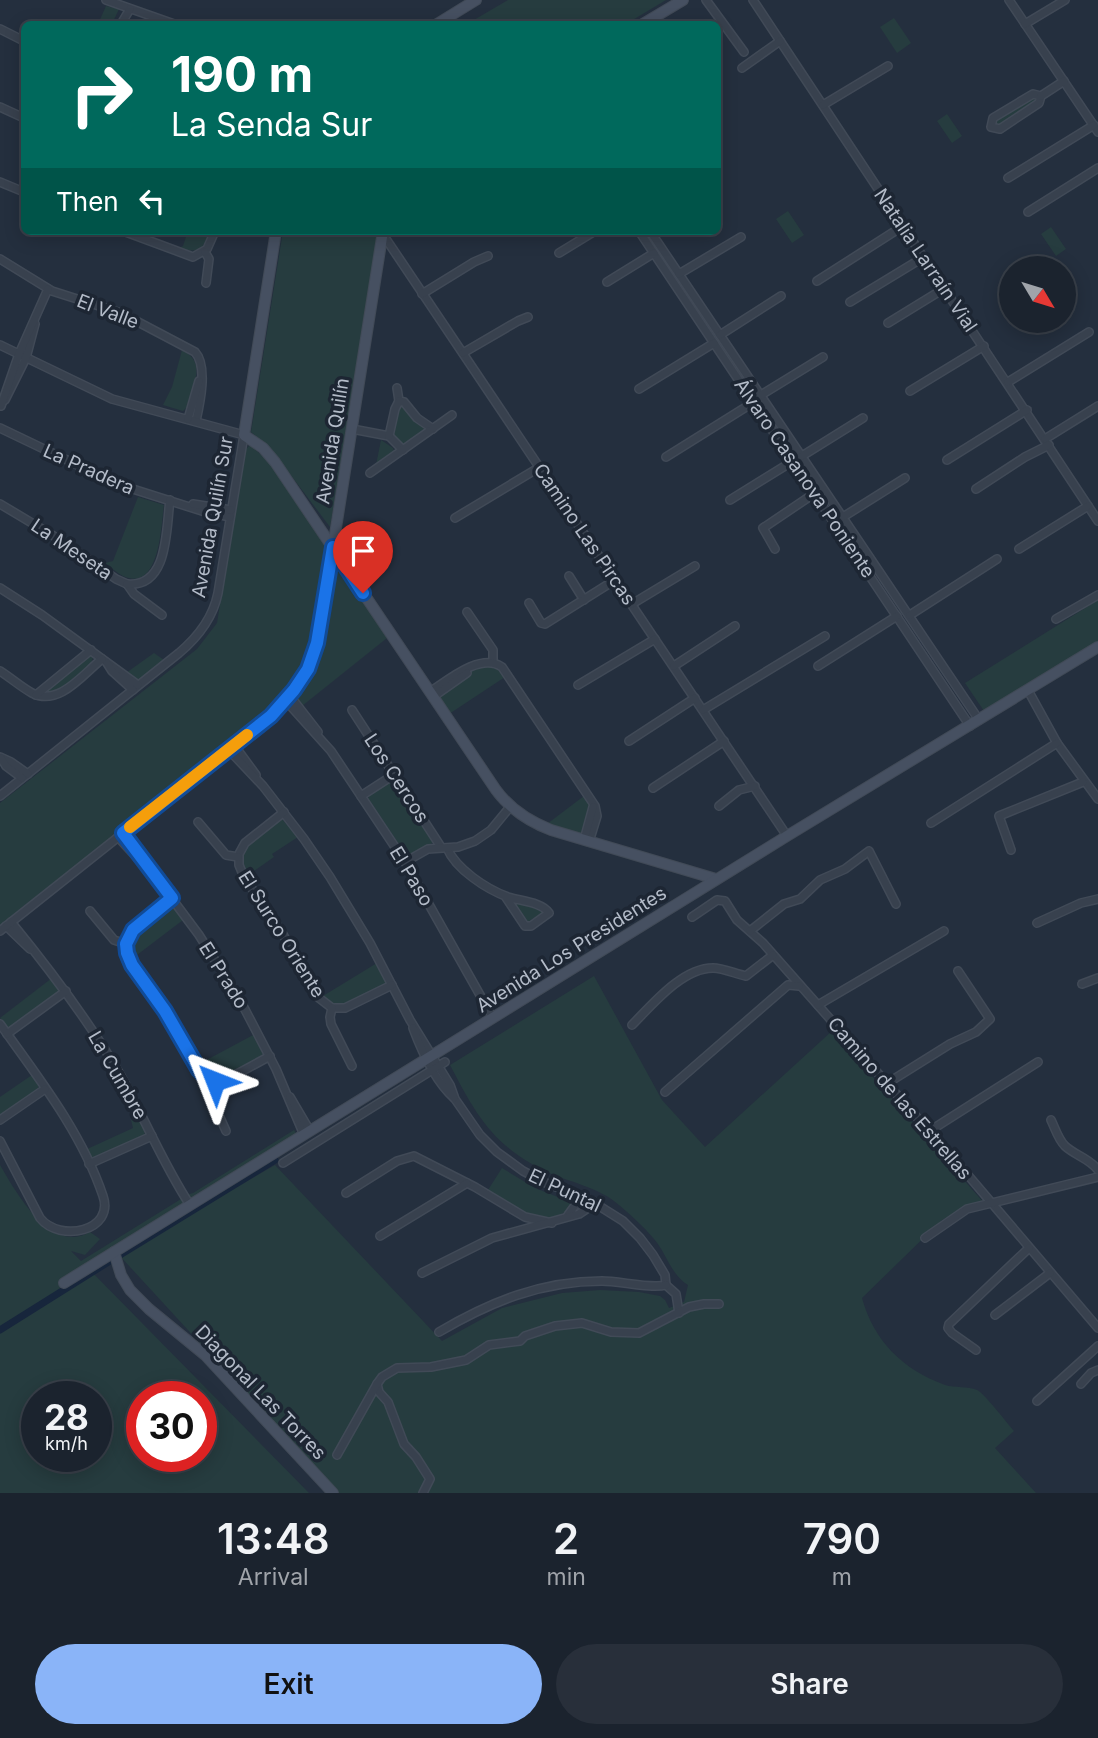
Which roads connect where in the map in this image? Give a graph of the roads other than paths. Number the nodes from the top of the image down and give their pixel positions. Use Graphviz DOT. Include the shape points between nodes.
graph roads {
  1 [pos="106,0"];
  2 [pos="476,0"];
  3 [pos="683,0"];
  4 [pos="706,0"];
  5 [pos="753,0"];
  6 [pos="1009,0"];
  7 [pos="1065,0"];
  8 [pos="130,9"];
  9 [pos="123,21"];
  10 [pos="165,21"];
  11 [pos="443,21"];
  12 [pos="648,21"];
  13 [pos="1025,24"];
  14 [pos="0,29"];
  15 [pos="21,40"];
  16 [pos="780,41"];
  17 [pos="744,52"];
  18 [pos="888,66"];
  19 [pos="742,68"];
  20 [pos="1064,81"];
  21 [pos="1041,96"];
  22 [pos="822,105"];
  23 [pos="0,107"];
  24 [pos="21,117"];
  25 [pos="1096,129"];
  26 [pos="1098,168"];
  27 [pos="1008,178"];
  28 [pos="0,182"];
  29 [pos="21,191"];
  30 [pos="1028,212"];
  31 [pos="903,226"];
  32 [pos="133,235"];
  33 [pos="214,235"];
  34 [pos="275,235"];
  35 [pos="383,235"];
  36 [pos="385,235"];
  37 [pos="588,235"];
  38 [pos="642,235"];
  39 [pos="653,235"];
  40 [pos="741,237"];
  41 [pos="205,252"];
  42 [pos="559,253"];
  43 [pos="654,253"];
  44 [pos="488,256"];
  45 [pos="667,256"];
  46 [pos="924,257"];
  47 [pos="0,259"];
  48 [pos="659,261"];
  49 [pos="679,274"];
  50 [pos="817,281"];
  51 [pos="607,282"];
  52 [pos="206,283"];
  53 [pos="945,288"];
  54 [pos="48,289"];
  55 [pos="422,294"];
  56 [pos="781,296"];
  57 [pos="850,302"];
  58 [pos="528,317"];
  59 [pos="888,323"];
  60 [pos="1088,332"];
  61 [pos="720,335"];
  62 [pos="714,343"];
  63 [pos="0,345"];
  64 [pos="984,346"];
  65 [pos="463,354"];
  66 [pos="23,356"];
  67 [pos="823,357"];
  68 [pos="1008,382"];
  69 [pos="397,388"];
  70 [pos="639,389"];
  71 [pos="910,391"];
  72 [pos="761,395"];
  73 [pos="399,401"];
  74 [pos="754,402"];
  75 [pos="1098,406"];
  76 [pos="1,408"];
  77 [pos="1027,410"];
  78 [pos="452,415"];
  79 [pos="863,418"];
  80 [pos="192,420"];
  81 [pos="783,427"];
  82 [pos="0,428"];
  83 [pos="352,429"];
  84 [pos="433,429"];
  85 [pos="774,433"];
  86 [pos="244,435"];
  87 [pos="389,436"];
  88 [pos="1047,442"];
  89 [pos="403,450"];
  90 [pos="802,456"];
  91 [pos="666,457"];
  92 [pos="947,460"];
  93 [pos="793,461"];
  94 [pos="540,467"];
  95 [pos="370,473"];
  96 [pos="905,478"];
  97 [pos="976,489"];
  98 [pos="815,493"];
  99 [pos="170,500"];
  100 [pos="730,500"];
  101 [pos="0,504"];
  102 [pos="1088,506"];
  103 [pos="230,513"];
  104 [pos="843,517"];
  105 [pos="455,518"];
  106 [pos="1098,521"];
  107 [pos="333,547"];
  108 [pos="775,549"];
  109 [pos="1019,549"];
  110 [pos="997,559"];
  111 [pos="695,566"];
  112 [pos="569,576"];
  113 [pos="615,580"];
  114 [pos="139,583"];
  115 [pos="127,584"];
  116 [pos="0,587"];
  117 [pos="1098,595"];
  118 [pos="139,598"];
  119 [pos="584,600"];
  120 [pos="528,603"];
  121 [pos="632,604"];
  122 [pos="467,612"];
  123 [pos="162,615"];
  124 [pos="910,615"];
  125 [pos="897,616"];
  126 [pos="1056,619"];
  127 [pos="735,626"];
  128 [pos="921,633"];
  129 [pos="825,636"];
  130 [pos="656,639"];
  131 [pos="913,639"];
  132 [pos="1098,647"];
  133 [pos="91,650"];
  134 [pos="104,661"];
  135 [pos="494,662"];
  136 [pos="674,666"];
  137 [pos="818,666"];
  138 [pos="0,671"];
  139 [pos="578,685"];
  140 [pos="136,687"];
  141 [pos="1030,694"];
  142 [pos="36,695"];
  143 [pos="431,695"];
  144 [pos="695,698"];
  145 [pos="288,699"];
  146 [pos="352,710"];
  147 [pos="703,710"];
  148 [pos="975,723"];
  149 [pos="629,741"];
  150 [pos="724,741"];
  151 [pos="1057,743"];
  152 [pos="231,747"];
  153 [pos="1,757"];
  154 [pos="394,774"];
  155 [pos="25,776"];
  156 [pos="1083,782"];
  157 [pos="755,786"];
  158 [pos="653,788"];
  159 [pos="0,796"];
  160 [pos="361,796"];
  161 [pos="1098,798"];
  162 [pos="719,806"];
  163 [pos="510,807"];
  164 [pos="284,812"];
  165 [pos="198,822"];
  166 [pos="931,823"];
  167 [pos="121,835"];
  168 [pos="787,835"];
  169 [pos="587,841"];
  170 [pos="444,848"];
  171 [pos="1011,850"];
  172 [pos="238,858"];
  173 [pos="405,862"];
  174 [pos="716,879"];
  175 [pos="505,896"];
  176 [pos="172,898"];
  177 [pos="1098,899"];
  178 [pos="896,904"];
  179 [pos="90,911"];
  180 [pos="692,917"];
  181 [pos="1037,923"];
  182 [pos="6,926"];
  183 [pos="750,931"];
  184 [pos="944,931"];
  185 [pos="126,944"];
  186 [pos="773,955"];
  187 [pos="958,971"];
  188 [pos="1098,978"];
  189 [pos="1082,984"];
  190 [pos="392,985"];
  191 [pos="799,986"];
  192 [pos="66,991"];
  193 [pos="818,1006"];
  194 [pos="331,1008"];
  195 [pos="494,1018"];
  196 [pos="0,1024"];
  197 [pos="632,1025"];
  198 [pos="7,1034"];
  199 [pos="270,1056"];
  200 [pos="430,1057"];
  201 [pos="1038,1062"];
  202 [pos="352,1066"];
  203 [pos="439,1066"];
  204 [pos="211,1080"];
  205 [pos="886,1084"];
  206 [pos="45,1089"];
  207 [pos="665,1092"];
  208 [pos="1051,1119"];
  209 [pos="0,1120"];
  210 [pos="226,1131"];
  211 [pos="928,1132"];
  212 [pos="307,1133"];
  213 [pos="152,1136"];
  214 [pos="0,1141"];
  215 [pos="283,1163"];
  216 [pos="89,1164"];
  217 [pos="1098,1170"];
  218 [pos="1098,1177"];
  219 [pos="467,1183"];
  220 [pos="346,1193"];
  221 [pos="582,1196"];
  222 [pos="593,1201"];
  223 [pos="990,1202"];
  224 [pos="190,1205"];
  225 [pos="525,1217"];
  226 [pos="564,1218"];
  227 [pos="552,1223"];
  228 [pos="523,1230"];
  229 [pos="380,1237"];
  230 [pos="925,1238"];
  231 [pos="1029,1248"];
  232 [pos="114,1252"];
  233 [pos="422,1273"];
  234 [pos="1050,1273"];
  235 [pos="64,1283"];
  236 [pos="666,1285"];
  237 [pos="719,1304"];
  238 [pos="679,1313"];
  239 [pos="995,1315"];
  240 [pos="1098,1328"];
  241 [pos="439,1332"];
  242 [pos="1098,1346"];
  243 [pos="976,1350"];
  244 [pos="1098,1370"];
  245 [pos="377,1384"];
  246 [pos="1081,1384"];
  247 [pos="1037,1401"];
  248 [pos="337,1455"];
  249 [pos="333,1493"];
  250 [pos="423,1493"];
  1 -- 8 [label="street"];
  2 -- 11 [label="street"];
  3 -- 12 [label="street"];
  4 -- 17 [label="street"];
  5 -- 16 [label="street, Natalia Larraín Vial"];
  6 -- 13 [label="street"];
  7 -- 13 [label="street"];
  8 -- 9 [label="street"];
  8 -- 10 [label="street"];
  13 -- 20 [label="street"];
  14 -- 15 [label="street"];
  16 -- 19 [label="street"];
  16 -- 22 [label="street, Natalia Larraín Vial"];
  18 -- 22 [label="street"];
  20 -- 21 [label="street"];
  20 -- 25 [label="street"];
  21 -- 21 [label="street" via="1034,93 993,118 991,127 1000,129 1040,103"];
  22 -- 31 [label="street, Natalia Larraín Vial"];
  23 -- 24 [label="street"];
  25 -- 27 [label="street"];
  26 -- 30 [label="street"];
  28 -- 29 [label="street"];
  31 -- 46 [label="street, Natalia Larraín Vial"];
  31 -- 50 [label="street"];
  32 -- 41 [label="street" via="187,256"];
  33 -- 41 [label="street"];
  34 -- 86 [label="street, Avenida Quilín Sur"];
  35 -- 83 [label="street, Avenida Quilín"];
  36 -- 55 [label="street, Camino Las Pircas"];
  37 -- 42 [label="street"];
  38 -- 43 [label="street, Álvaro Casanova Poniente"];
  39 -- 45 [label="street, Álvaro Casanova Poniente"];
  40 -- 49 [label="street"];
  41 -- 52 [label="street" via="209,261"];
  43 -- 48 [label="street, Álvaro Casanova Poniente"];
  43 -- 51 [label="street"];
  44 -- 55 [label="street"];
  45 -- 48 [label="street"];
  45 -- 49 [label="street, Álvaro Casanova Poniente"];
  46 -- 53 [label="street, Natalia Larraín Vial"];
  46 -- 57 [label="street"];
  47 -- 54 [label="street, El Valle"];
  48 -- 62 [label="street, Álvaro Casanova Poniente"];
  49 -- 61 [label="street, Álvaro Casanova Poniente"];
  53 -- 59 [label="street"];
  53 -- 64 [label="street, Natalia Larraín Vial"];
  54 -- 66 [label="street"];
  54 -- 80 [label="street, El Valle" via="121,313 200,358"];
  55 -- 65 [label="street, Camino Las Pircas"];
  56 -- 61 [label="street"];
  58 -- 65 [label="street"];
  60 -- 68 [label="street"];
  61 -- 72 [label="street, Álvaro Casanova Poniente"];
  62 -- 70 [label="street"];
  62 -- 74 [label="street, Álvaro Casanova Poniente"];
  63 -- 66 [label="street"];
  64 -- 68 [label="street, Natalia Larraín Vial"];
  64 -- 71 [label="street"];
  65 -- 94 [label="street, Camino Las Pircas"];
  66 -- 76 [label="street"];
  66 -- 80 [label="street" via="105,396"];
  67 -- 72 [label="street"];
  68 -- 77 [label="street, Natalia Larraín Vial"];
  69 -- 73 [label="street"];
  72 -- 81 [label="street, Álvaro Casanova Poniente"];
  73 -- 84 [label="street"];
  73 -- 87 [label="street"];
  74 -- 85 [label="street, Álvaro Casanova Poniente"];
  74 -- 91 [label="street"];
  75 -- 88 [label="street"];
  77 -- 88 [label="street, Natalia Larraín Vial"];
  77 -- 92 [label="street"];
  78 -- 84 [label="street"];
  79 -- 90 [label="street"];
  80 -- 86 [label="street"];
  81 -- 85 [label="street"];
  81 -- 90 [label="street, Álvaro Casanova Poniente"];
  82 -- 99 [label="street, La Pradera" via="100,477"];
  83 -- 87 [label="street"];
  83 -- 107 [label="street, Avenida Quilín"];
  84 -- 89 [label="street"];
  85 -- 93 [label="street, Álvaro Casanova Poniente"];
  86 -- 103 [label="street, Avenida Quilín Sur"];
  86 -- 107 [label="street" via="271,457"];
  87 -- 89 [label="street"];
  88 -- 97 [label="street"];
  88 -- 102 [label="street, Natalia Larraín Vial"];
  89 -- 95 [label="street"];
  90 -- 104 [label="street, Álvaro Casanova Poniente"];
  93 -- 98 [label="street, Álvaro Casanova Poniente"];
  93 -- 100 [label="street"];
  94 -- 105 [label="street"];
  94 -- 113 [label="street, Camino Las Pircas"];
  96 -- 104 [label="street"];
  98 -- 108 [label="street" via="763,528"];
  98 -- 125 [label="street, Álvaro Casanova Poniente"];
  99 -- 103 [label="street, La Pradera"];
  99 -- 114 [label="street" via="159,565"];
  101 -- 115 [label="street, La Meseta"];
  102 -- 106 [label="street, Natalia Larraín Vial"];
  102 -- 109 [label="street"];
  103 -- 140 [label="street, Avenida Quilín Sur" via="217,599 208,622 187,646"];
  104 -- 124 [label="street, Álvaro Casanova Poniente"];
  107 -- 143 [label="street"];
  107 -- 145 [label="street, Avenida Quilín" via="315,652"];
  110 -- 124 [label="street"];
  111 -- 121 [label="street"];
  112 -- 119 [label="street"];
  113 -- 119 [label="street"];
  113 -- 121 [label="street, Camino Las Pircas"];
  114 -- 115 [label="street"];
  114 -- 118 [label="street, La Meseta"];
  115 -- 118 [label="street, La Meseta"];
  116 -- 133 [label="street"];
  117 -- 126 [label="street"];
  118 -- 123 [label="street, La Meseta"];
  119 -- 120 [label="street" via="545,624"];
  121 -- 130 [label="street, Camino Las Pircas"];
  122 -- 135 [label="street" via="493,650"];
  124 -- 128 [label="street, Álvaro Casanova Poniente"];
  125 -- 131 [label="street, Álvaro Casanova Poniente"];
  125 -- 137 [label="street"];
  127 -- 136 [label="street"];
  128 -- 131 [label="street"];
  128 -- 148 [label="street, Álvaro Casanova Poniente"];
  129 -- 147 [label="street"];
  130 -- 136 [label="street, Camino Las Pircas"];
  130 -- 139 [label="street"];
  131 -- 148 [label="street, Álvaro Casanova Poniente"];
  132 -- 148 [label="street, Avenida Los Presidentes"];
  133 -- 134 [label="street"];
  133 -- 142 [label="street"];
  134 -- 140 [label="street"];
  134 -- 142 [label="street" via="58,696"];
  135 -- 143 [label="street" via="483,661"];
  135 -- 169 [label="street" via="504,669 594,803 597,816"];
  136 -- 144 [label="street, Camino Las Pircas"];
  138 -- 142 [label="street"];
  140 -- 155 [label="street, Avenida Quilín Sur"];
  141 -- 151 [label="street"];
  143 -- 163 [label="street"];
  144 -- 147 [label="street, Camino Las Pircas"];
  144 -- 149 [label="street"];
  145 -- 152 [label="street, Avenida Quilín"];
  145 -- 160 [label="street, El Paso"];
  146 -- 154 [label="street, Los Cercos"];
  147 -- 150 [label="street, Camino Las Pircas"];
  148 -- 168 [label="street, Avenida Los Presidentes"];
  150 -- 157 [label="street, Camino Las Pircas"];
  150 -- 158 [label="street"];
  151 -- 156 [label="street"];
  151 -- 166 [label="street"];
  152 -- 164 [label="street, El Puntal"];
  152 -- 167 [label="street, Avenida Quilín"];
  153 -- 155 [label="street"];
  154 -- 160 [label="street"];
  154 -- 170 [label="street, Los Cercos"];
  155 -- 159 [label="street, Avenida Quilín Sur"];
  156 -- 161 [label="street"];
  156 -- 171 [label="street" via="999,816"];
  157 -- 162 [label="street" via="739,790"];
  157 -- 168 [label="street, Camino Las Pircas"];
  160 -- 173 [label="street, El Paso"];
  163 -- 169 [label="street" via="538,825"];
  163 -- 170 [label="street" via="480,838"];
  164 -- 172 [label="street" via="246,843"];
  164 -- 190 [label="street, El Puntal" via="345,901"];
  165 -- 172 [label="street" via="226,855"];
  167 -- 176 [label="street, El Prado"];
  167 -- 182 [label="street, Avenida Quilín"];
  168 -- 174 [label="street, Avenida Los Presidentes"];
  169 -- 174 [label="street"];
  170 -- 173 [label="street" via="428,849"];
  170 -- 175 [label="street, Los Cercos" via="464,869"];
  172 -- 194 [label="street, El Surco Oriente" via="244,877 319,998"];
  173 -- 195 [label="street, El Paso"];
  174 -- 195 [label="street, Avenida Los Presidentes"];
  175 -- 175 [label="street, Los Cercos" via="523,925 531,926 549,913"];
  176 -- 185 [label="street" via="133,930"];
  176 -- 199 [label="street, El Prado" via="223,972"];
  177 -- 181 [label="street"];
  178 -- 183 [label="street" via="869,851"];
  179 -- 185 [label="street" via="114,940"];
  180 -- 183 [label="street, Camino de las Estrellas" via="721,899"];
  182 -- 192 [label="street, La Cumbre"];
  183 -- 186 [label="street, Camino de las Estrellas"];
  184 -- 193 [label="street"];
  185 -- 204 [label="street" via="132,965 199,1070"];
  186 -- 191 [label="street, Camino de las Estrellas"];
  186 -- 197 [label="street" via="746,976 712,968 689,975"];
  187 -- 205 [label="street" via="990,1019 976,1032"];
  188 -- 189 [label="street"];
  190 -- 194 [label="street" via="349,1007"];
  190 -- 200 [label="street, El Puntal"];
  191 -- 193 [label="street, Camino de las Estrellas"];
  191 -- 207 [label="street" via="788,985"];
  192 -- 198 [label="street"];
  192 -- 213 [label="street, La Cumbre" via="119,1073"];
  193 -- 205 [label="street, Camino de las Estrellas"];
  194 -- 202 [label="street" via="330,1020"];
  195 -- 200 [label="street, Avenida Los Presidentes"];
  196 -- 198 [label="street"];
  198 -- 206 [label="street"];
  199 -- 204 [label="street" via="226,1080"];
  199 -- 212 [label="street, El Prado"];
  200 -- 203 [label="street, El Puntal"];
  200 -- 212 [label="street, Avenida Los Presidentes"];
  201 -- 211 [label="street"];
  203 -- 215 [label="street"];
  203 -- 221 [label="street, El Puntal" via="475,1129 504,1157 535,1178"];
  204 -- 210 [label="street" via="209,1093"];
  205 -- 211 [label="street, Camino de las Estrellas"];
  206 -- 209 [label="street"];
  206 -- 216 [label="street"];
  208 -- 217 [label="street" via="1060,1141"];
  211 -- 223 [label="street, Camino de las Estrellas"];
  212 -- 224 [label="street, Avenida Los Presidentes"];
  213 -- 216 [label="street"];
  213 -- 224 [label="street, La Cumbre"];
  214 -- 216 [label="street" via="40,1218 57,1230 81,1231 103,1213 103,1197"];
  218 -- 223 [label="street"];
  219 -- 220 [label="street" via="414,1156 401,1159"];
  219 -- 225 [label="street"];
  219 -- 229 [label="street"];
  221 -- 222 [label="street, El Puntal"];
  221 -- 226 [label="street"];
  222 -- 226 [label="street"];
  222 -- 236 [label="street, El Puntal" via="640,1238 660,1266"];
  223 -- 230 [label="street" via="967,1209"];
  223 -- 231 [label="street, Camino de las Estrellas"];
  224 -- 232 [label="street, Avenida Los Presidentes"];
  225 -- 227 [label="street"];
  225 -- 228 [label="street"];
  226 -- 227 [label="street"];
  227 -- 228 [label="street"];
  228 -- 233 [label="street" via="492,1238"];
  231 -- 234 [label="street, Camino de las Estrellas"];
  231 -- 243 [label="street" via="949,1324 952,1333"];
  232 -- 235 [label="street, Avenida Los Presidentes"];
  232 -- 249 [label="street, Diagonal Las Torres" via="130,1290 205,1355"];
  234 -- 239 [label="street"];
  234 -- 240 [label="street, Camino de las Estrellas"];
  236 -- 238 [label="street, El Puntal" via="676,1294"];
  236 -- 241 [label="street" via="596,1281 545,1287 494,1302"];
  237 -- 238 [label="street"];
  238 -- 245 [label="street" via="639,1333 611,1332 582,1323 555,1326 520,1341 489,1345 466,1360 397,1367"];
  242 -- 247 [label="street"];
  244 -- 246 [label="street"];
  245 -- 248 [label="street"];
  245 -- 250 [label="street" via="404,1444 430,1479"];
}
